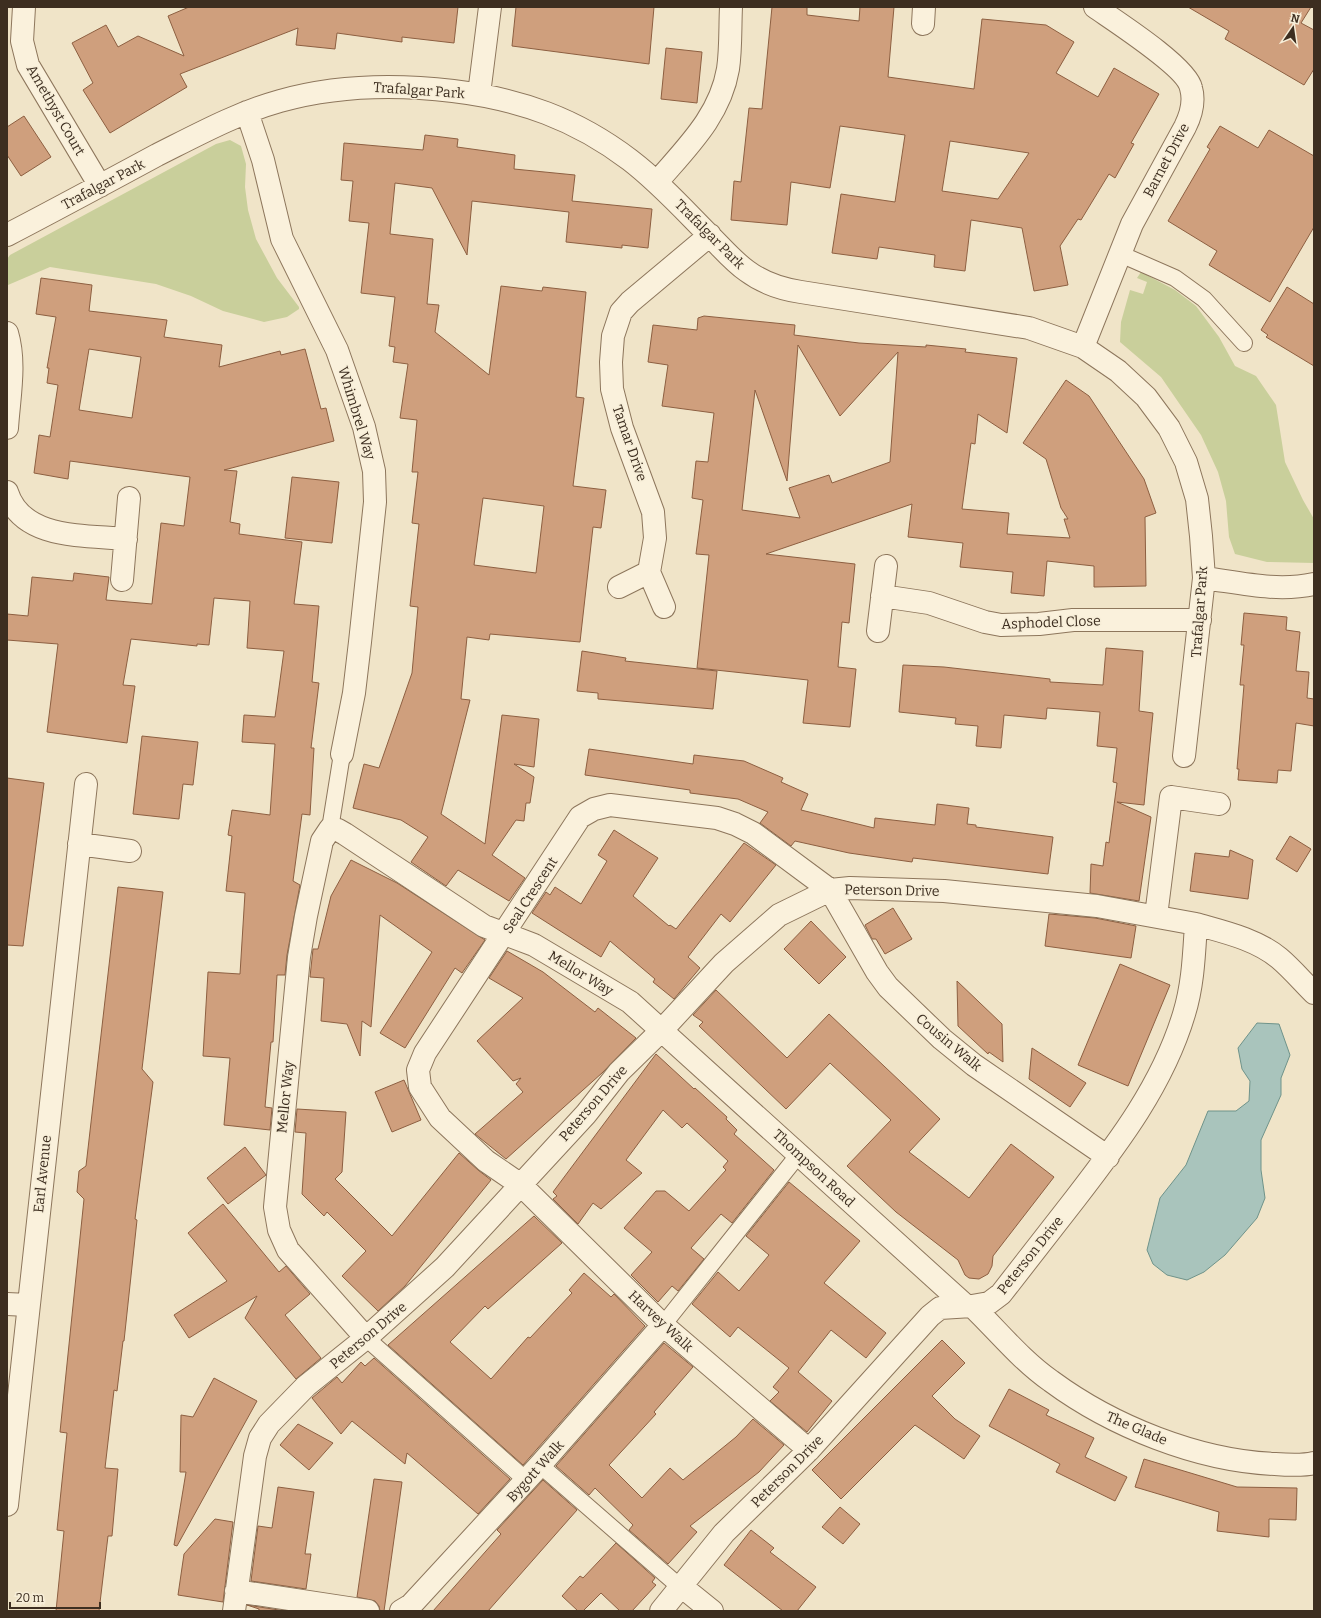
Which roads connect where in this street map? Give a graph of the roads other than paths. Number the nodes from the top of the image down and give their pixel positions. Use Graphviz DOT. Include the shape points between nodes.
graph roads {
  1 [pos="24,7"];
  2 [pos="490,7"];
  3 [pos="731,7"];
  4 [pos="1095,7"];
  5 [pos="479,94"];
  6 [pos="247,112"];
  7 [pos="657,182"];
  8 [pos="100,186"];
  9 [pos="7,235"];
  10 [pos="710,235"];
  11 [pos="1120,254"];
  12 [pos="7,333"];
  13 [pos="1244,343"];
  14 [pos="1083,347"];
  15 [pos="7,428"];
  16 [pos="7,492"];
  17 [pos="129,498"];
  18 [pos="126,539"];
  19 [pos="886,566"];
  20 [pos="649,572"];
  21 [pos="1204,578"];
  22 [pos="122,580"];
  23 [pos="1314,584"];
  24 [pos="619,587"];
  25 [pos="882,596"];
  26 [pos="664,607"];
  27 [pos="1200,620"];
  28 [pos="878,631"];
  29 [pos="342,754"];
  30 [pos="1184,756"];
  31 [pos="86,784"];
  32 [pos="1219,804"];
  33 [pos="330,829"];
  34 [pos="79,844"];
  35 [pos="130,851"];
  36 [pos="830,890"];
  37 [pos="1156,916"];
  38 [pos="1196,924"];
  39 [pos="505,934"];
  40 [pos="1314,993"];
  41 [pos="662,1030"];
  42 [pos="799,1154"];
  43 [pos="1108,1157"];
  44 [pos="520,1185"];
  45 [pos="17,1305"];
  46 [pos="969,1306"];
  47 [pos="663,1325"];
  48 [pos="366,1338"];
  49 [pos="809,1450"];
  50 [pos="1314,1463"];
  51 [pos="533,1473"];
  52 [pos="7,1505"];
  53 [pos="680,1587"];
  54 [pos="235,1601"];
  55 [pos="368,1611"];
  56 [pos="400,1611"];
  57 [pos="661,1611"];
  58 [pos="712,1611"];
  1 -- 8 [label="street, Amethyst Court" via="22,41 28,65"];
  2 -- 5 [label="street"];
  3 -- 7 [label="street" via="728,67 718,105 698,135"];
  4 -- 11 [label="street, Barnet Drive" via="1180,71 1191,87 1193,101 1191,115 1132,224"];
  5 -- 6 [label="street, Trafalgar Park" via="405,86 345,88 312,93"];
  5 -- 7 [label="street, Trafalgar Park" via="510,100 574,125 602,141"];
  6 -- 8 [label="street, Trafalgar Park" via="188,139"];
  6 -- 29 [label="street, Whimbrel Way" via="263,160 282,239 337,350 364,427 374,472 375,502 354,693"];
  7 -- 10 [label="street, Trafalgar Park"];
  8 -- 9 [label="street, Trafalgar Park"];
  10 -- 14 [label="street, Trafalgar Park" via="746,270 777,287 1028,328"];
  10 -- 20 [label="street, Tamar Drive" via="630,302 621,312 613,336 611,375 615,402 653,512 655,538"];
  11 -- 13 [label="lane" via="1175,278 1204,299"];
  11 -- 14 [label="street, Barnet Drive"];
  12 -- 15 [label="street" via="12,368"];
  14 -- 21 [label="street, Trafalgar Park" via="1118,371 1146,397 1169,428 1186,462 1197,499"];
  16 -- 18 [label="street" via="18,513 46,530"];
  17 -- 18 [label="street"];
  18 -- 22 [label="street"];
  19 -- 25 [label="street"];
  20 -- 24 [label="street"];
  20 -- 26 [label="street"];
  21 -- 23 [label="street" via="1274,588 1296,588"];
  21 -- 27 [label="street, Trafalgar Park"];
  25 -- 27 [label="street, Asphodel Close" via="929,603 985,622 1001,624 1039,624 1073,620"];
  25 -- 28 [label="street"];
  27 -- 30 [label="street, Trafalgar Park"];
  29 -- 33 [label="lane, Mellor Way"];
  31 -- 34 [label="street, Earl Avenue"];
  32 -- 37 [label="street" via="1171,797"];
  33 -- 39 [label="street, Mellor Way" via="345,834 484,926"];
  33 -- 48 [label="street, Mellor Way" via="322,841 299,957 276,1187 276,1212 279,1230 288,1250"];
  34 -- 35 [label="street"];
  34 -- 45 [label="street, Earl Avenue"];
  36 -- 37 [label="street, Peterson Drive" via="850,888 944,891 1097,906"];
  36 -- 39 [label="street, Seal Crescent" via="753,833 731,822 717,818 610,805 594,809 580,817"];
  36 -- 41 [label="street, Peterson Drive" via="779,915 760,930 724,963"];
  36 -- 43 [label="street, Cousin Walk" via="877,972 915,1014 974,1065"];
  37 -- 38 [label="street, Peterson Drive"];
  38 -- 40 [label="street" via="1230,933 1261,947 1278,957"];
  38 -- 43 [label="street, Peterson Drive" via="1191,984 1174,1044 1152,1091"];
  39 -- 41 [label="street, Mellor Way" via="534,945 597,981 630,1002"];
  39 -- 44 [label="street, Seal Crescent" via="425,1053 418,1070 420,1087 440,1118 486,1160"];
  41 -- 42 [label="street, Thompson Road"];
  41 -- 44 [label="street, Peterson Drive" via="619,1072 586,1114"];
  42 -- 46 [label="street, Thompson Road"];
  42 -- 47 [label="lane"];
  43 -- 46 [label="street, Peterson Drive" via="1001,1294 989,1303"];
  44 -- 47 [label="street, Harvey Walk"];
  44 -- 48 [label="street, Peterson Drive" via="445,1267"];
  45 -- 52 [label="street, Earl Avenue"];
  46 -- 49 [label="street, Peterson Drive" via="940,1308 930,1316"];
  46 -- 50 [label="street, The Glade" via="1050,1381 1118,1423 1219,1457 1268,1464"];
  47 -- 49 [label="street, Harvey Walk"];
  47 -- 51 [label="street, Bygott Walk"];
  48 -- 51 [label="lane"];
  48 -- 54 [label="street, Peterson Drive" via="306,1386 269,1424 260,1438 252,1475"];
  49 -- 53 [label="street, Peterson Drive" via="724,1533"];
  51 -- 53 [label="lane"];
  51 -- 56 [label="street, Bygott Walk" via="411,1605"];
  53 -- 57 [label="street, Peterson Drive"];
  53 -- 58 [label="street"];
  54 -- 55 [label="street"];
}
